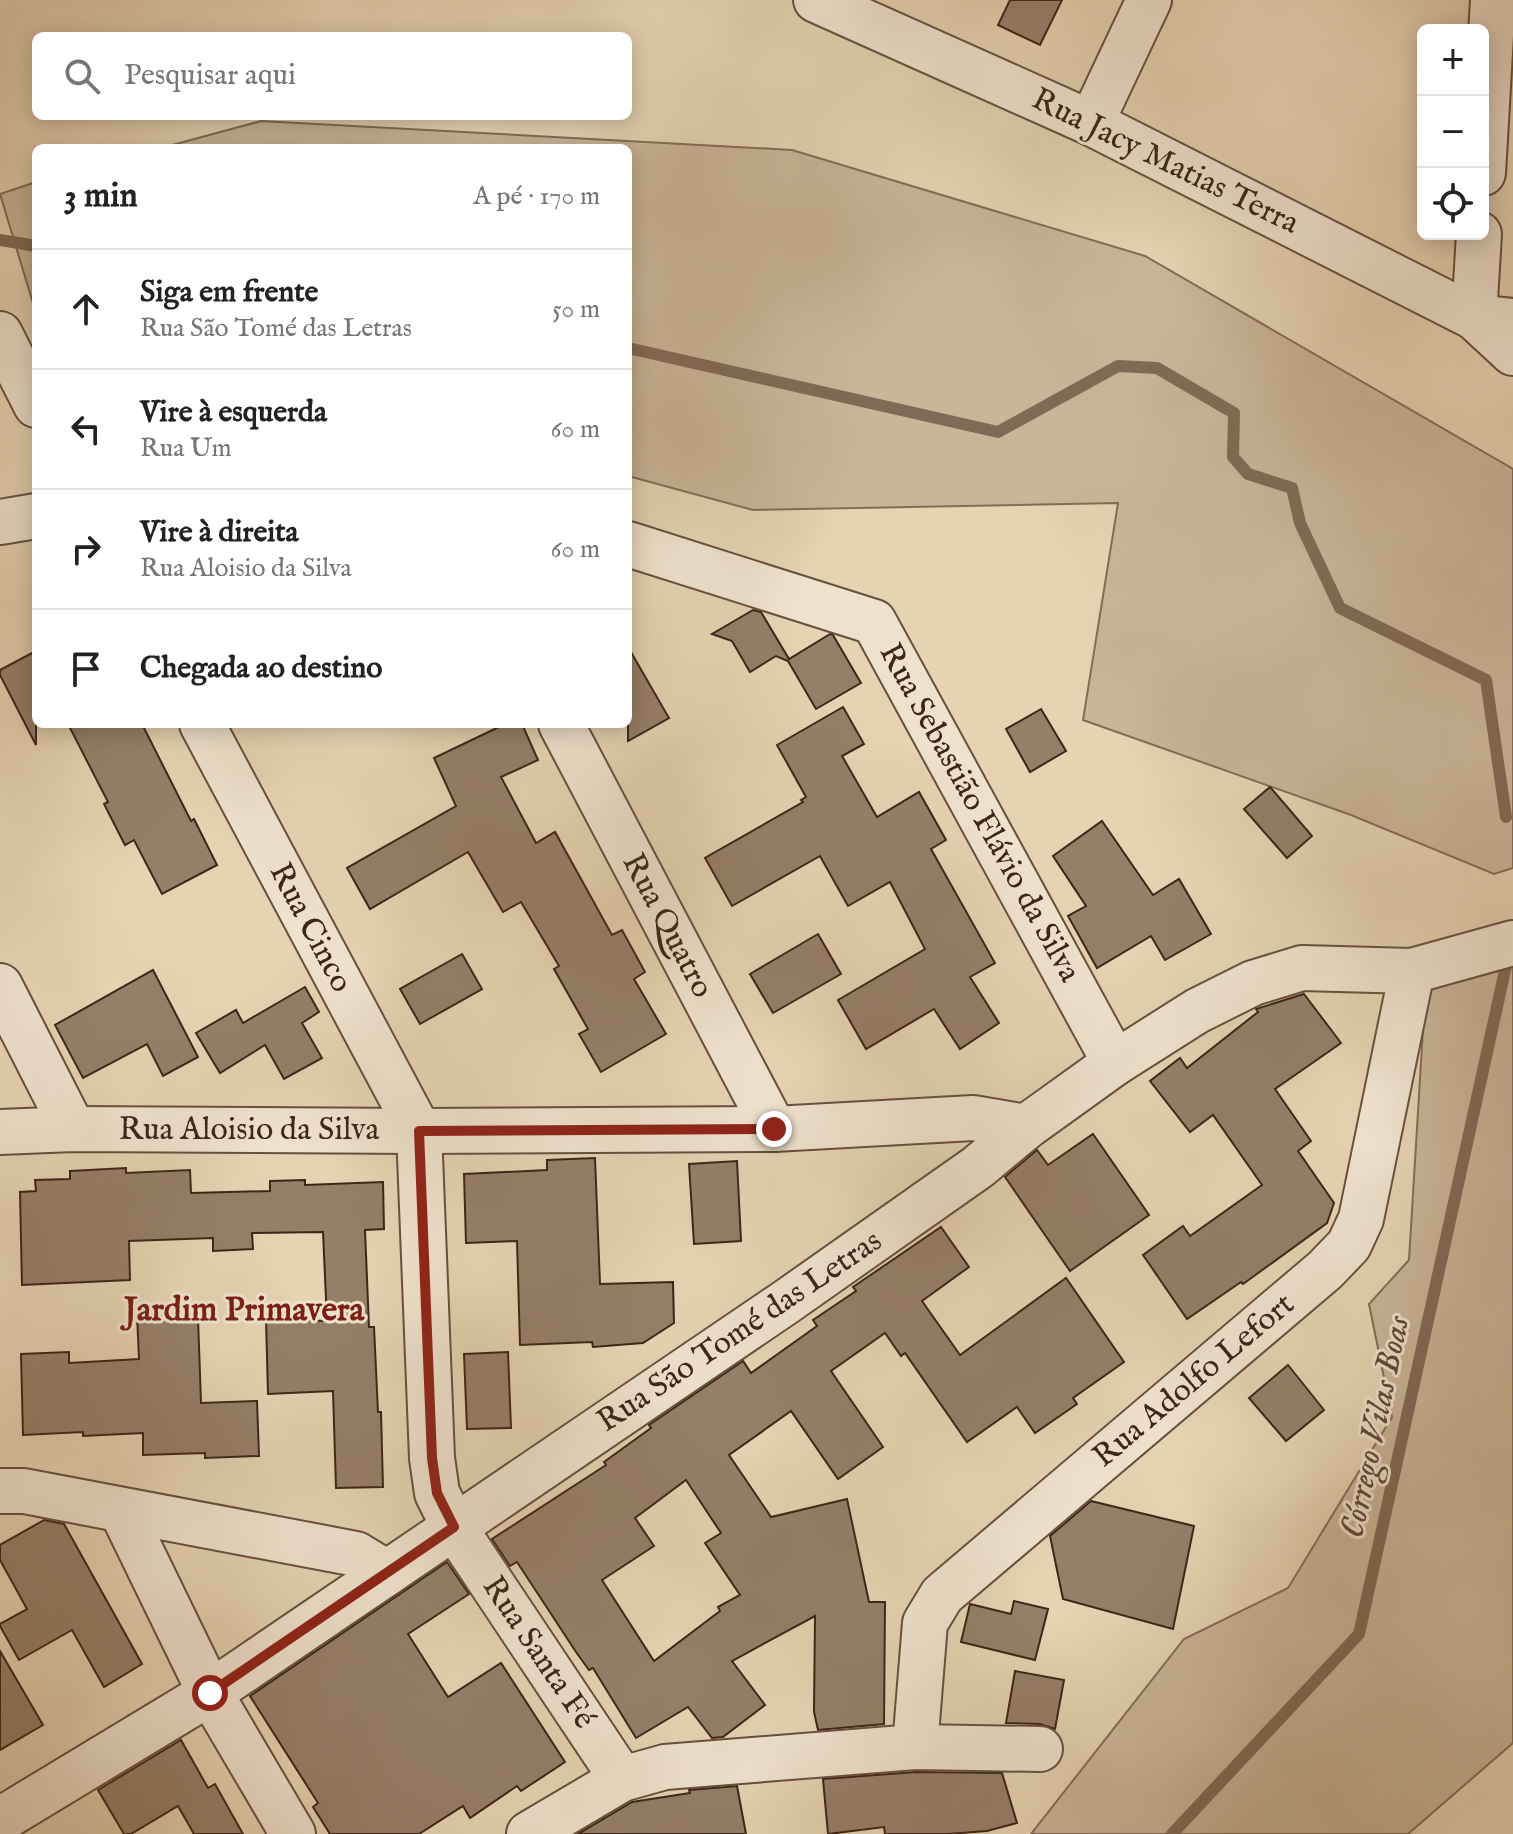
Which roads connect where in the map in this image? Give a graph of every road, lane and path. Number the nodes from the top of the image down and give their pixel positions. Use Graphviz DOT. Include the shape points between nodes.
graph roads {
  1 [pos="816,0"];
  2 [pos="1149,0"];
  3 [pos="1493,0"];
  4 [pos="1091,123"];
  5 [pos="1483,168"];
  6 [pos="1480,240"];
  7 [pos="1494,319"];
  8 [pos="0,334"];
  9 [pos="1513,353"];
  10 [pos="32,397"];
  11 [pos="32,517"];
  12 [pos="0,522"];
  13 [pos="632,545"];
  14 [pos="204,728"];
  15 [pos="563,728"];
  16 [pos="1513,943"];
  17 [pos="1412,971"];
  18 [pos="0,986"];
  19 [pos="1115,1063"];
  20 [pos="1026,1127"];
  21 [pos="73,1129"];
  22 [pos="774,1129"];
  23 [pos="419,1131"];
  24 [pos="0,1132"];
  25 [pos="0,1491"];
  26 [pos="121,1510"];
  27 [pos="454,1527"];
  28 [pos="387,1573"];
  29 [pos="210,1693"];
  30 [pos="915,1747"];
  31 [pos="1040,1749"];
  32 [pos="622,1779"];
  33 [pos="0,1820"];
  34 [pos="293,1834"];
  35 [pos="529,1834"];
  1 -- 4 [label="street, Rua Jacy Matias Terra"];
  2 -- 4 [label="street"];
  3 -- 5 [label="street"];
  4 -- 7 [label="street, Rua Jacy Matias Terra"];
  6 -- 7 [label="street"];
  7 -- 9 [label="street, Rua Jacy Matias Terra"];
  8 -- 10 [label="street"];
  11 -- 12 [label="street"];
  13 -- 19 [label="street, Rua Sebastião Flávio da Silva" via="874,622"];
  14 -- 23 [label="street, Rua Cinco"];
  15 -- 22 [label="street, Rua Quatro"];
  16 -- 17 [label="street, Rua São Tomé das Letras"];
  17 -- 19 [label="street, Rua São Tomé das Letras" via="1302,968 1253,983"];
  17 -- 30 [label="street, Rua Adolfo Lefort" via="1361,1219 1349,1245 942,1595 925,1623"];
  18 -- 21 [label="street"];
  19 -- 20 [label="street, Rua São Tomé das Letras"];
  20 -- 22 [label="street, Rua Aloisio da Silva" via="973,1118"];
  20 -- 27 [label="street, Rua São Tomé das Letras" via="978,1167 786,1302"];
  21 -- 23 [label="street, Rua Aloisio da Silva"];
  21 -- 24 [label="street, Rua Aloisio da Silva"];
  22 -- 23 [label="street, Rua Aloisio da Silva"];
  23 -- 27 [label="street, Rua Santa Fé" via="432,1458 437,1493"];
  25 -- 26 [label="street"];
  26 -- 28 [label="street" via="356,1554"];
  26 -- 29 [label="street"];
  27 -- 28 [label="street, Rua São Tomé das Letras"];
  27 -- 32 [label="street, Rua Santa Fé"];
  28 -- 29 [label="street, Rua São Tomé das Letras"];
  29 -- 33 [label="street, Rua São Tomé das Letras"];
  29 -- 34 [label="street"];
  30 -- 31 [label="street"];
  30 -- 32 [label="street" via="665,1767"];
  32 -- 35 [label="street"];
}
